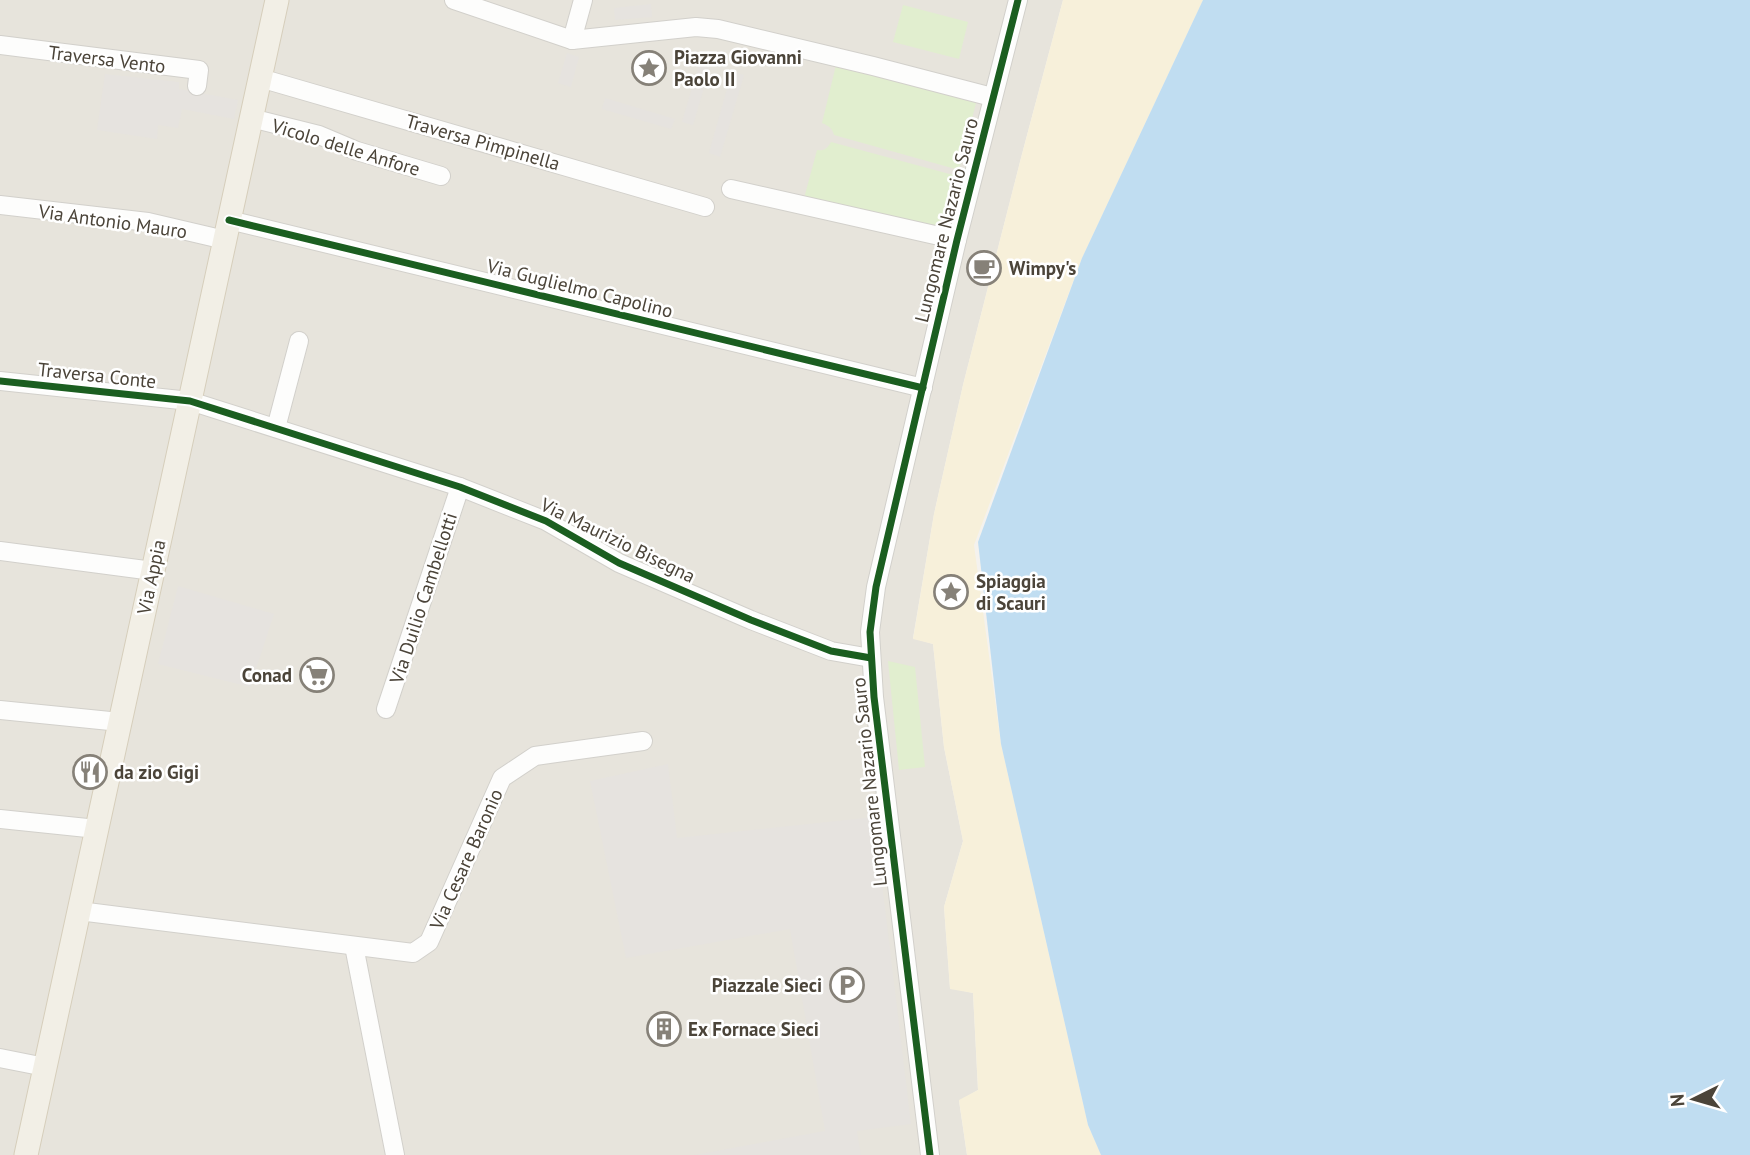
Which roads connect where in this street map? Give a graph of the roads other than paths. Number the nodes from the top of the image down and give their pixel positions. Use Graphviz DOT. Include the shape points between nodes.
graph roads {
  1 [pos="277,0"];
  2 [pos="454,0"];
  3 [pos="583,0"];
  4 [pos="1017,0"];
  5 [pos="572,40"];
  6 [pos="0,45"];
  7 [pos="260,78"];
  8 [pos="197,86"];
  9 [pos="992,97"];
  10 [pos="251,118"];
  11 [pos="441,176"];
  12 [pos="731,190"];
  13 [pos="0,205"];
  14 [pos="705,206"];
  15 [pos="227,230"];
  16 [pos="957,240"];
  17 [pos="299,341"];
  18 [pos="0,380"];
  19 [pos="923,388"];
  20 [pos="190,401"];
  21 [pos="276,428"];
  22 [pos="460,486"];
  23 [pos="0,551"];
  24 [pos="153,571"];
  25 [pos="871,658"];
  26 [pos="386,709"];
  27 [pos="0,710"];
  28 [pos="120,722"];
  29 [pos="643,741"];
  30 [pos="0,819"];
  31 [pos="97,829"];
  32 [pos="79,911"];
  33 [pos="354,946"];
  34 [pos="0,1058"];
  35 [pos="45,1067"];
  36 [pos="26,1155"];
  37 [pos="395,1155"];
  38 [pos="930,1155"];
  1 -- 7 [label="main road, Via Appia"];
  2 -- 5 [label="street"];
  3 -- 5 [label="street"];
  4 -- 9 [label="street, Lungomare Nazario Sauro"];
  5 -- 9 [label="street" via="696,27 718,29"];
  6 -- 8 [label="street, Traversa Vento" via="199,70"];
  7 -- 10 [label="main road, Via Appia"];
  7 -- 14 [label="street, Traversa Pimpinella"];
  9 -- 16 [label="street, Lungomare Nazario Sauro"];
  10 -- 11 [label="street, Vicolo delle Anfore" via="319,135"];
  10 -- 15 [label="main road, Via Appia"];
  12 -- 16 [label="street"];
  13 -- 15 [label="street, Via Antonio Mauro"];
  15 -- 19 [label="street, Via Guglielmo Capolino"];
  15 -- 20 [label="main road, Via Appia"];
  16 -- 19 [label="street, Lungomare Nazario Sauro"];
  17 -- 21 [label="street"];
  18 -- 20 [label="street, Traversa Conte"];
  19 -- 25 [label="street, Lungomare Nazario Sauro" via="876,587"];
  20 -- 21 [label="street, Via Maurizio Bisegna"];
  20 -- 24 [label="main road, Via Appia"];
  21 -- 22 [label="street, Via Maurizio Bisegna"];
  22 -- 25 [label="street, Via Maurizio Bisegna" via="546,521 620,563 751,620 831,651"];
  22 -- 26 [label="street, Via Duilio Cambellotti"];
  23 -- 24 [label="street"];
  24 -- 28 [label="main road, Via Appia"];
  25 -- 38 [label="street, Lungomare Nazario Sauro"];
  27 -- 28 [label="street"];
  28 -- 31 [label="main road, Via Appia"];
  29 -- 33 [label="street, Via Cesare Baronio" via="535,756 502,778 429,942 414,953"];
  30 -- 31 [label="street"];
  31 -- 32 [label="main road, Via Appia"];
  32 -- 33 [label="street, Via Cesare Baronio"];
  32 -- 35 [label="main road, Via Appia"];
  33 -- 37 [label="street"];
  34 -- 35 [label="street"];
  35 -- 36 [label="main road, Via Appia"];
}
